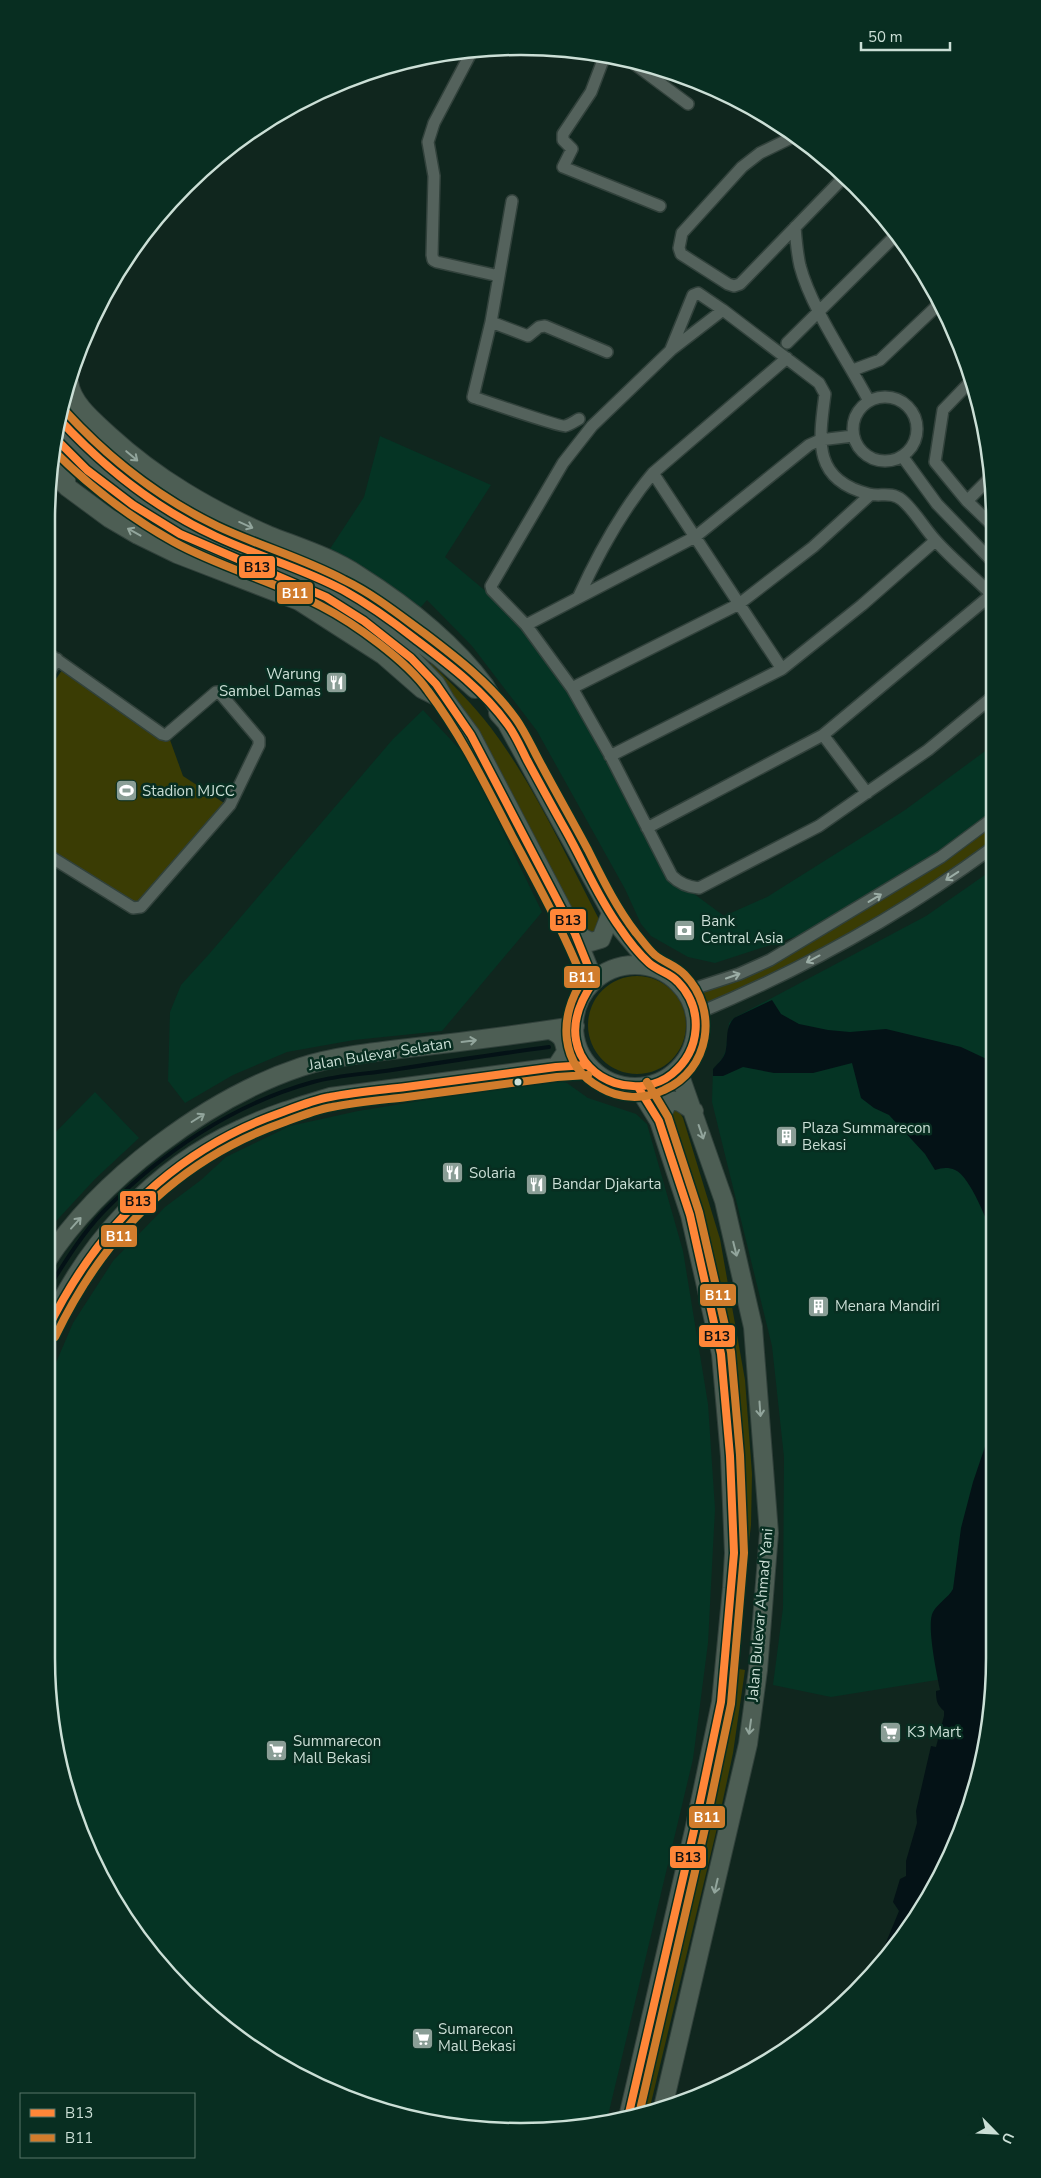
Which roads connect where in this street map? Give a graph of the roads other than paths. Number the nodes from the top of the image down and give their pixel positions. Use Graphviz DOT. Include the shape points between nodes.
graph roads {
  1 [pos="468,58"];
  2 [pos="602,62"];
  3 [pos="651,74"];
  4 [pos="688,104"];
  5 [pos="788,139"];
  6 [pos="839,182"];
  7 [pos="512,201"];
  8 [pos="660,206"];
  9 [pos="795,227"];
  10 [pos="892,239"];
  11 [pos="499,276"];
  12 [pos="934,308"];
  13 [pos="723,310"];
  14 [pos="820,312"];
  15 [pos="491,322"];
  16 [pos="788,344"];
  17 [pos="671,350"];
  18 [pos="607,352"];
  19 [pos="787,358"];
  20 [pos="853,370"];
  21 [pos="966,386"];
  22 [pos="73,393"];
  23 [pos="869,401"];
  24 [pos="67,418"];
  25 [pos="579,419"];
  26 [pos="93,421"];
  27 [pos="65,427"];
  28 [pos="109,435"];
  29 [pos="853,436"];
  30 [pos="820,440"];
  31 [pos="62,445"];
  32 [pos="902,456"];
  33 [pos="652,473"];
  34 [pos="57,477"];
  35 [pos="57,483"];
  36 [pos="984,484"];
  37 [pos="67,487"];
  38 [pos="870,495"];
  39 [pos="967,501"];
  40 [pos="986,519"];
  41 [pos="695,537"];
  42 [pos="935,541"];
  43 [pos="986,555"];
  44 [pos="986,589"];
  45 [pos="578,598"];
  46 [pos="986,598"];
  47 [pos="740,604"];
  48 [pos="368,614"];
  49 [pos="526,625"];
  50 [pos="57,659"];
  51 [pos="55,662"];
  52 [pos="782,669"];
  53 [pos="572,688"];
  54 [pos="446,701"];
  55 [pos="986,703"];
  56 [pos="506,722"];
  57 [pos="823,735"];
  58 [pos="610,756"];
  59 [pos="867,793"];
  60 [pos="986,823"];
  61 [pos="647,828"];
  62 [pos="986,852"];
  63 [pos="55,860"];
  64 [pos="611,913"];
  65 [pos="575,934"];
  66 [pos="652,966"];
  67 [pos="594,981"];
  68 [pos="687,991"];
  69 [pos="696,1014"];
  70 [pos="575,1026"];
  71 [pos="550,1030"];
  72 [pos="587,1065"];
  73 [pos="556,1067"];
  74 [pos="678,1070"];
  75 [pos="638,1087"];
  76 [pos="694,1111"];
  77 [pos="659,1121"];
  78 [pos="55,1250"];
  79 [pos="55,1315"];
  80 [pos="665,2100"];
  81 [pos="631,2109"];
  1 -- 11 [label="street" via="434,123 428,142 434,176 432,255 437,262"];
  2 -- 8 [label="street" via="590,92 563,134 563,140 572,149 563,167"];
  3 -- 4 [label="street"];
  5 -- 9 [label="street" via="760,153 742,167 682,233 679,248 681,254 734,286 745,280"];
  6 -- 9 [label="street"];
  7 -- 11 [label="street"];
  9 -- 14 [label="street" via="800,267"];
  10 -- 14 [label="street"];
  11 -- 15 [label="street"];
  12 -- 20 [label="street" via="880,360"];
  13 -- 17 [label="street"];
  13 -- 17 [label="street" via="698,294 693,295"];
  13 -- 19 [label="street"];
  14 -- 16 [label="street"];
  14 -- 20 [label="street"];
  15 -- 18 [label="street" via="528,336 545,326"];
  15 -- 25 [label="street" via="473,397 551,424 565,426"];
  17 -- 49 [label="street" via="576,444 492,582 492,590"];
  19 -- 30 [label="street" via="823,388"];
  19 -- 33 [label="street"];
  20 -- 23 [label="street"];
  21 -- 39 [label="street" via="943,410 935,462"];
  22 -- 26 [label="main road"];
  23 -- 29 [label="street" via="856,416"];
  23 -- 32 [label="street" via="891,397 910,408 915,417 916,439"];
  24 -- 26 [label="main road"];
  26 -- 28 [label="main road"];
  27 -- 48 [label="main road, bridge" via="115,472 178,517 341,589"];
  28 -- 37 [label="main road" via="90,437 72,451 64,474"];
  28 -- 56 [label="main road, one-way" via="140,463 202,504 356,573 378,588 428,626 459,655 484,686"];
  29 -- 30 [label="street"];
  29 -- 32 [label="street" via="860,450 872,459 893,460"];
  30 -- 38 [label="street" via="826,464 835,478"];
  30 -- 41 [label="street" via="796,453"];
  31 -- 48 [label="main road, bridge" via="108,488 180,534"];
  32 -- 43 [label="street" via="936,504"];
  33 -- 41 [label="street"];
  33 -- 45 [label="street" via="611,534"];
  34 -- 37 [label="main road"];
  35 -- 37 [label="main road"];
  36 -- 39 [label="street"];
  54 -- 37 [label="main road, one-way" via="422,689 383,655 298,601 177,554 109,518"];
  38 -- 42 [label="street" via="889,494 903,501"];
  38 -- 47 [label="street"];
  39 -- 40 [label="street"];
  41 -- 45 [label="street"];
  41 -- 47 [label="street"];
  42 -- 44 [label="street"];
  42 -- 52 [label="street"];
  45 -- 49 [label="street"];
  46 -- 57 [label="street"];
  47 -- 52 [label="street"];
  47 -- 53 [label="street"];
  48 -- 54 [label="main road" via="436,684"];
  48 -- 56 [label="main road" via="439,657"];
  49 -- 53 [label="street"];
  50 -- 51 [label="street"];
  50 -- 63 [label="street" via="164,735 219,692 259,739 259,745 230,805 141,907 133,908"];
  52 -- 58 [label="street"];
  53 -- 58 [label="street"];
  54 -- 65 [label="main road" via="471,735"];
  55 -- 59 [label="street" via="928,750"];
  56 -- 64 [label="main road"];
  57 -- 59 [label="street"];
  57 -- 61 [label="street"];
  58 -- 61 [label="street"];
  59 -- 61 [label="street" via="819,826 700,888 684,885 672,876"];
  68 -- 60 [label="street, one-way" via="770,960 941,857"];
  62 -- 69 [label="street, one-way" via="838,946 754,990"];
  64 -- 65 [label="main road" via="601,939 590,942"];
  64 -- 66 [label="main road"];
  65 -- 67 [label="main road"];
  66 -- 67 [label="main road" via="621,966"];
  66 -- 68 [label="main road" via="670,974"];
  67 -- 70 [label="main road" via="577,1010"];
  68 -- 69 [label="main road"];
  69 -- 74 [label="main road" via="694,1041"];
  70 -- 71 [label="main road, Jalan Bulevar Selatan"];
  70 -- 72 [label="main road" via="576,1038"];
  71 -- 73 [label="main road" via="564,1038 566,1052"];
  78 -- 71 [label="main road, Jalan Bulevar Selatan, one-way" via="99,1197 150,1153 210,1110 265,1081 302,1066 358,1055"];
  72 -- 73 [label="main road"];
  72 -- 75 [label="main road" via="611,1083"];
  73 -- 79 [label="main road" via="330,1097 239,1129 167,1176 102,1237 76,1274"];
  74 -- 75 [label="main road" via="660,1082"];
  74 -- 76 [label="main road, Jalan Bulevar Ahmad Yani"];
  75 -- 77 [label="main road, Jalan Bulevar Ahmad Yani"];
  76 -- 77 [label="main road" via="670,1100"];
  76 -- 80 [label="main road, Jalan Bulevar Ahmad Yani, one-way" via="724,1201 753,1327 769,1533 758,1670 748,1744"];
  77 -- 81 [label="main road, Jalan Bulevar Ahmad Yani" via="690,1214 720,1354 730,1456 734,1554 721,1702"];
}
